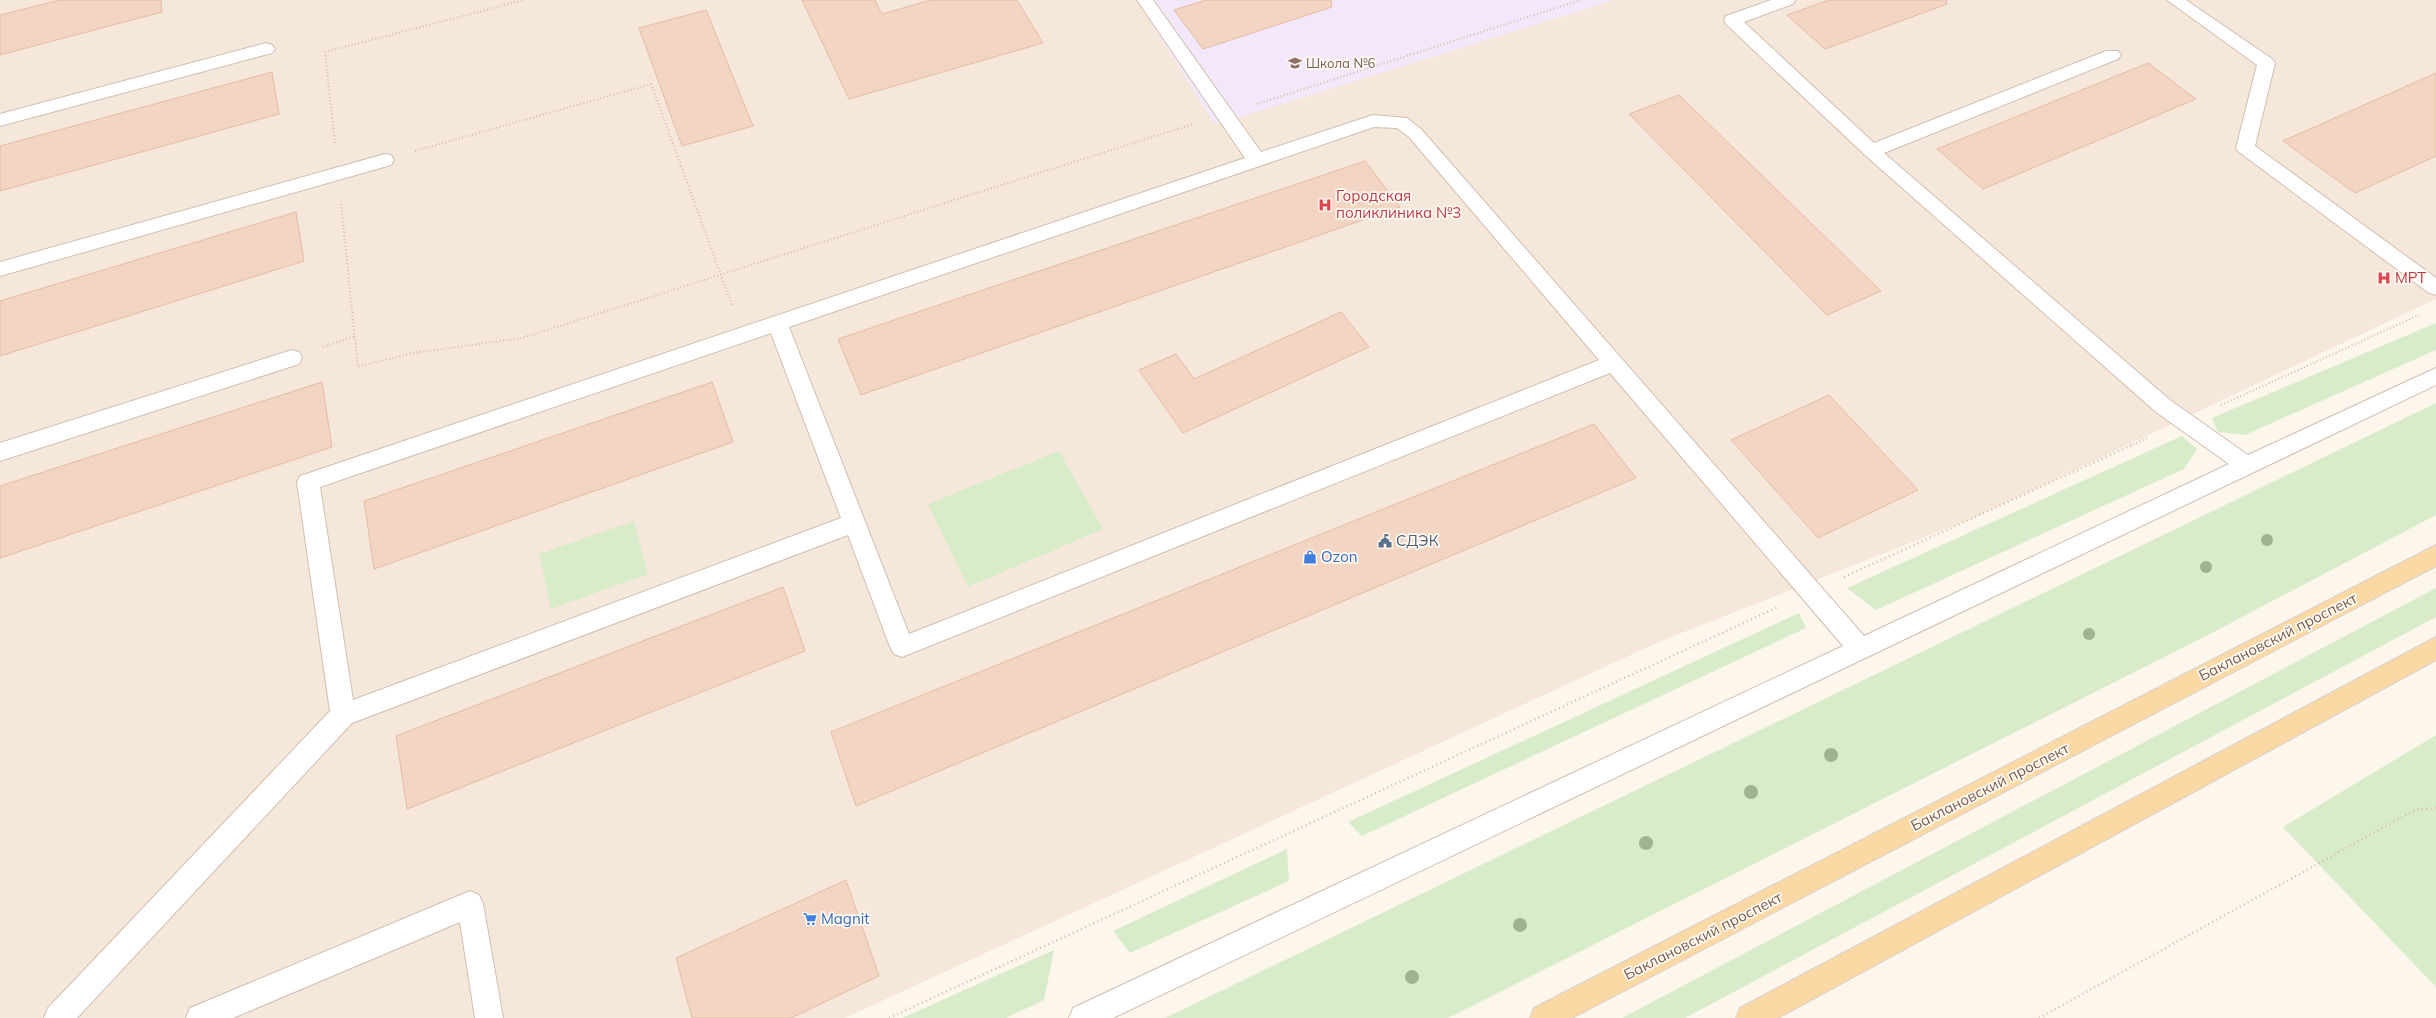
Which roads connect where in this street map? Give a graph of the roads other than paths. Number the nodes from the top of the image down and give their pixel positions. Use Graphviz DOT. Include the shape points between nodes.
graph roads {
  1 [pos="1145,0"];
  2 [pos="1787,0"];
  3 [pos="2175,0"];
  4 [pos="266,49"];
  5 [pos="2112,55"];
  6 [pos="0,120"];
  7 [pos="1871,151"];
  8 [pos="385,160"];
  9 [pos="1257,161"];
  10 [pos="0,269"];
  11 [pos="2436,288"];
  12 [pos="777,323"];
  13 [pos="292,358"];
  14 [pos="1613,363"];
  15 [pos="2436,376"];
  16 [pos="0,452"];
  17 [pos="2246,466"];
  18 [pos="854,523"];
  19 [pos="2436,555"];
  20 [pos="2436,648"];
  21 [pos="1860,649"];
  22 [pos="343,715"];
  23 [pos="58,1018"];
  24 [pos="200,1018"];
  25 [pos="489,1018"];
  26 [pos="1083,1018"];
  27 [pos="1544,1018"];
  28 [pos="1750,1018"];
  1 -- 9 [label="lane"];
  2 -- 7 [label="lane" via="1732,20"];
  3 -- 11 [label="lane" via="2266,63 2245,148"];
  4 -- 6 [label="lane"];
  5 -- 7 [label="lane"];
  7 -- 17 [label="lane" via="2163,406"];
  8 -- 10 [label="lane"];
  9 -- 12 [label="lane"];
  9 -- 14 [label="lane" via="1373,121 1401,122 1414,133"];
  12 -- 18 [label="lane"];
  12 -- 22 [label="lane" via="308,482"];
  13 -- 16 [label="lane"];
  14 -- 18 [label="lane" via="902,647"];
  14 -- 21 [label="lane"];
  15 -- 17 [label="lane"];
  17 -- 21 [label="lane"];
  18 -- 22 [label="lane"];
  19 -- 27 [label="main road, Баклановский проспект"];
  20 -- 28 [label="main road"];
  21 -- 26 [label="lane"];
  22 -- 23 [label="lane"];
  24 -- 25 [label="lane" via="470,904"];
}
